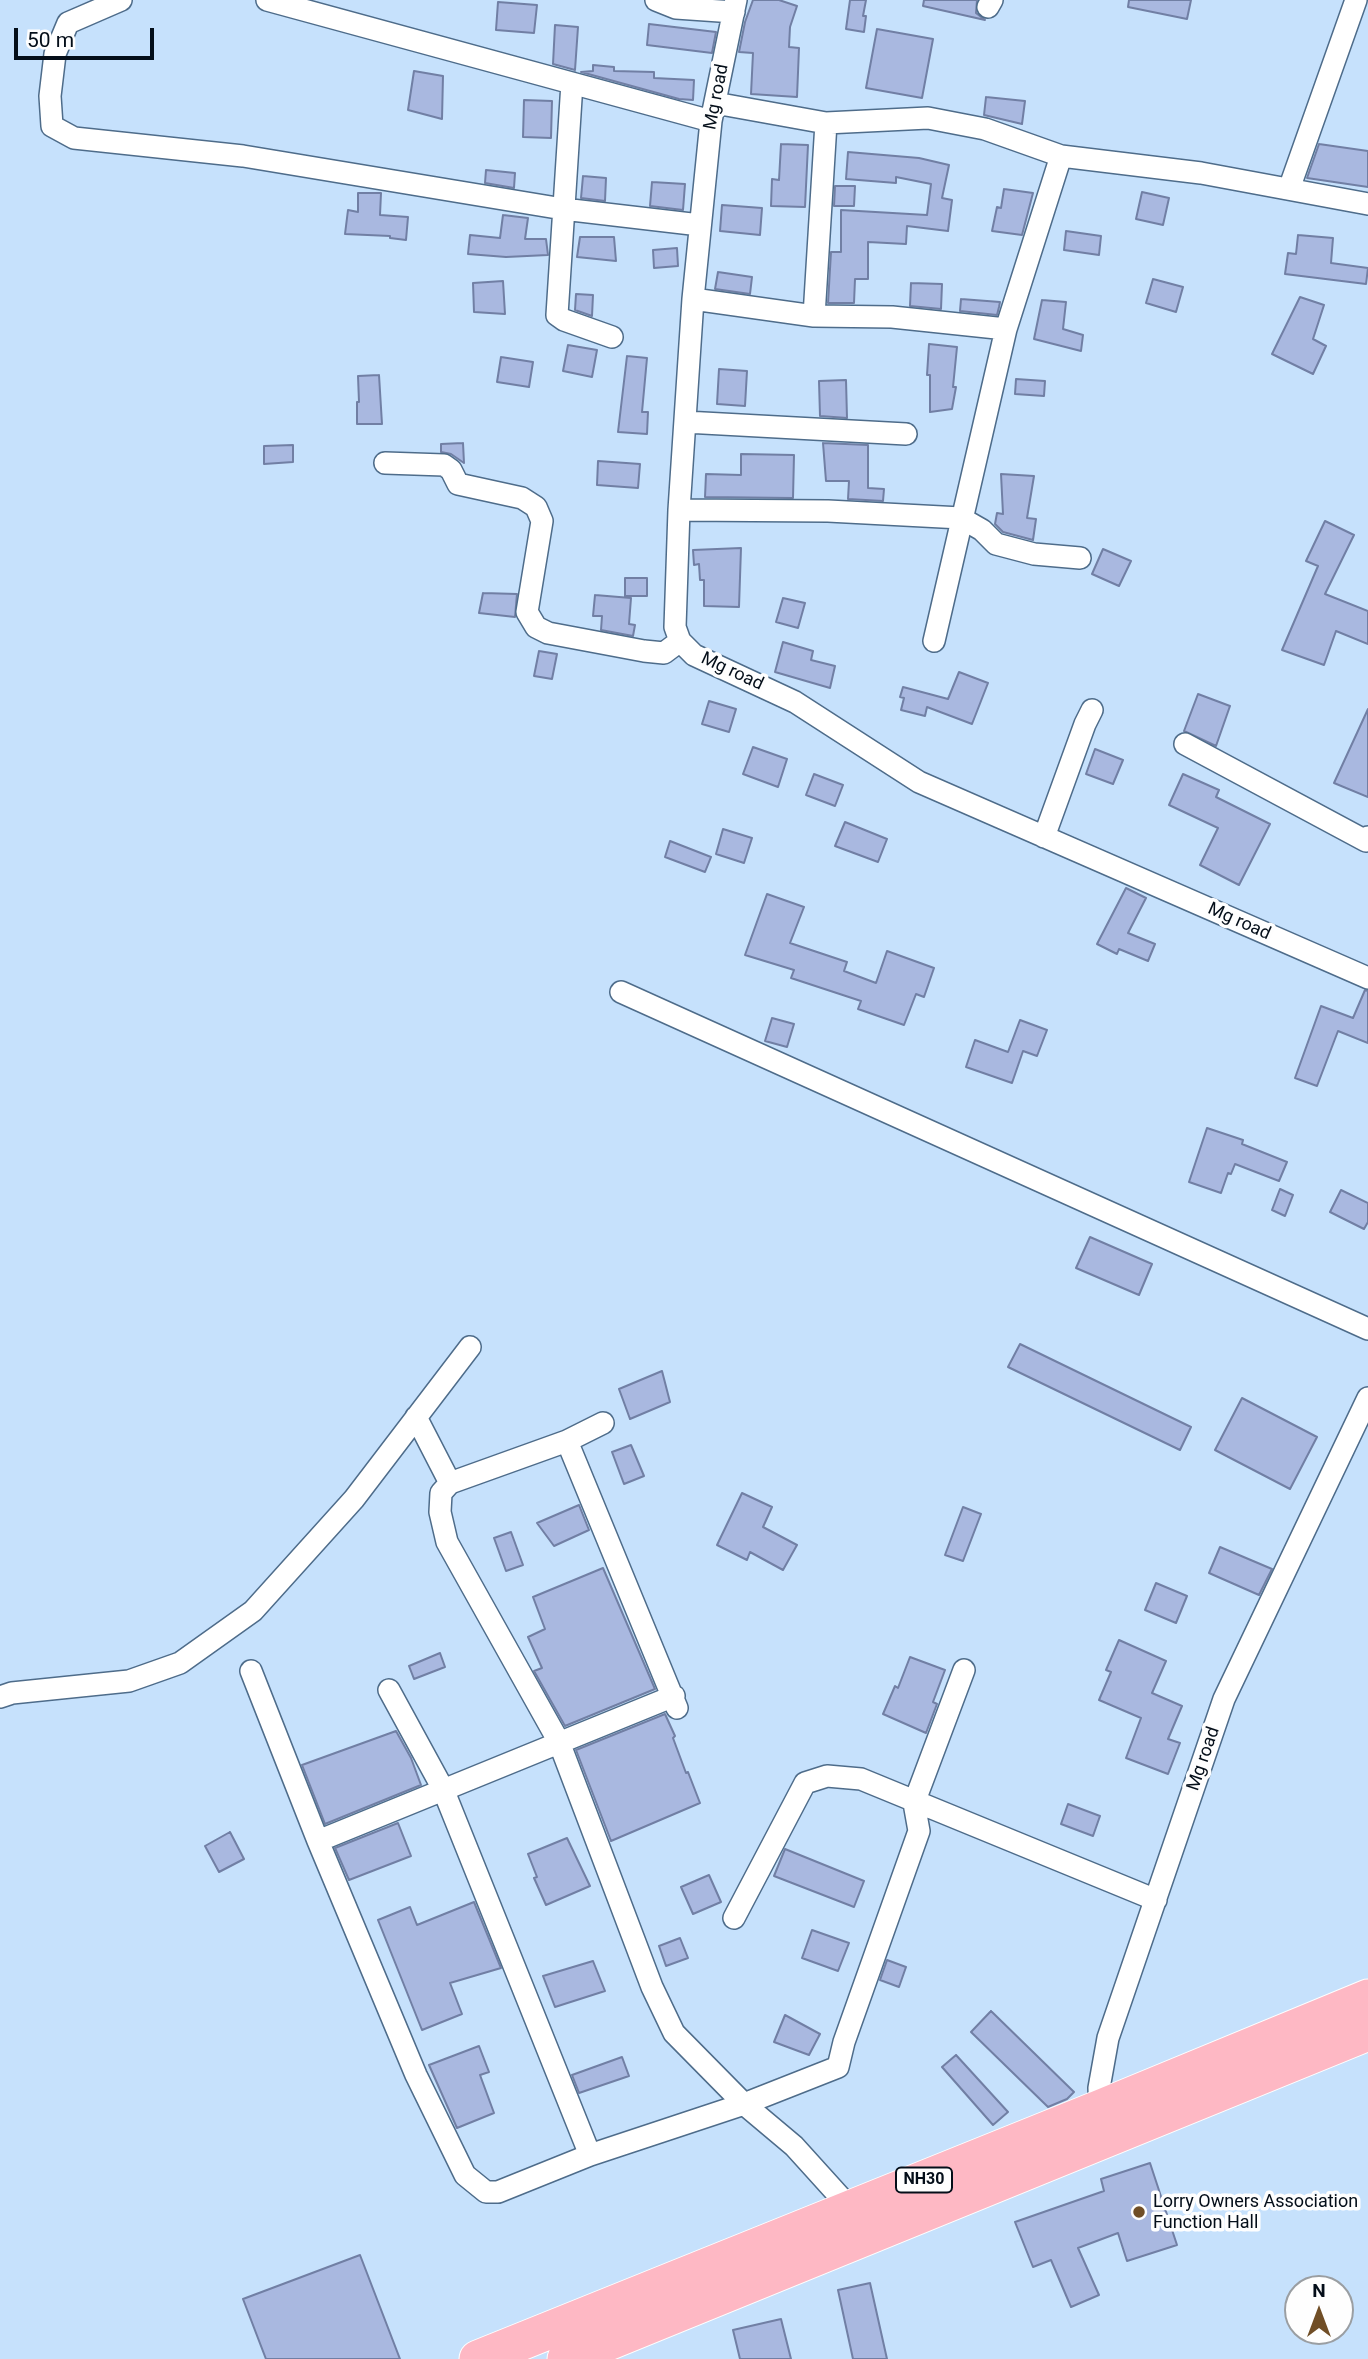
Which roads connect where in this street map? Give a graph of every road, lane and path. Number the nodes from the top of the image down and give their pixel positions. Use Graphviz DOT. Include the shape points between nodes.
graph roads {
  1 [pos="121,0"];
  2 [pos="267,0"];
  3 [pos="656,0"];
  4 [pos="1356,0"];
  5 [pos="735,6"];
  6 [pos="572,83"];
  7 [pos="713,112"];
  8 [pos="826,123"];
  9 [pos="1061,156"];
  10 [pos="1289,189"];
  11 [pos="1368,204"];
  12 [pos="563,209"];
  13 [pos="700,225"];
  14 [pos="693,299"];
  15 [pos="814,316"];
  16 [pos="1006,329"];
  17 [pos="612,337"];
  18 [pos="685,422"];
  19 [pos="906,434"];
  20 [pos="384,463"];
  21 [pos="679,510"];
  22 [pos="961,518"];
  23 [pos="1080,558"];
  24 [pos="680,641"];
  25 [pos="934,641"];
  26 [pos="1092,710"];
  27 [pos="1185,744"];
  28 [pos="1044,837"];
  29 [pos="1368,837"];
  30 [pos="1368,978"];
  31 [pos="621,992"];
  32 [pos="1368,1329"];
  33 [pos="470,1347"];
  34 [pos="1368,1398"];
  35 [pos="416,1417"];
  36 [pos="603,1423"];
  37 [pos="567,1441"];
  38 [pos="450,1483"];
  39 [pos="964,1670"];
  40 [pos="251,1671"];
  41 [pos="389,1690"];
  42 [pos="0,1697"];
  43 [pos="559,1742"];
  44 [pos="443,1789"];
  45 [pos="914,1803"];
  46 [pos="318,1840"];
  47 [pos="1156,1900"];
  48 [pos="734,1918"];
  49 [pos="1368,1998"];
  50 [pos="1368,2032"];
  51 [pos="744,2104"];
  52 [pos="1102,2124"];
  53 [pos="590,2155"];
  54 [pos="851,2209"];
  55 [pos="478,2359"];
  56 [pos="566,2359"];
  1 -- 12 [label="street" via="68,23 55,54 52,126 74,138 243,156"];
  2 -- 6 [label="street"];
  3 -- 5 [label="street" via="676,8"];
  4 -- 10 [label="street"];
  5 -- 7 [label="street, Mg road"];
  6 -- 7 [label="street"];
  6 -- 12 [label="street"];
  7 -- 8 [label="street"];
  7 -- 13 [label="street, Mg road"];
  8 -- 9 [label="street" via="928,118 985,130"];
  8 -- 15 [label="street"];
  9 -- 10 [label="street"];
  9 -- 16 [label="street"];
  10 -- 11 [label="street"];
  12 -- 13 [label="street"];
  12 -- 17 [label="street" via="557,316"];
  13 -- 14 [label="street, Mg road"];
  14 -- 15 [label="street"];
  14 -- 18 [label="street, Mg road"];
  15 -- 16 [label="street" via="892,317"];
  16 -- 22 [label="street"];
  18 -- 19 [label="street"];
  18 -- 21 [label="street, Mg road"];
  20 -- 24 [label="street" via="444,464 458,484 522,498 536,507 542,522 527,612 536,626 548,633 644,652 664,653"];
  21 -- 22 [label="street"];
  21 -- 24 [label="street, Mg road" via="675,626"];
  22 -- 23 [label="street" via="996,544 1034,554"];
  22 -- 25 [label="street"];
  24 -- 28 [label="street, Mg road" via="694,655 795,702 919,782"];
  26 -- 28 [label="street"];
  27 -- 29 [label="street" via="1366,841"];
  28 -- 30 [label="street, Mg road"];
  31 -- 32 [label="street"];
  33 -- 35 [label="street"];
  34 -- 47 [label="street, Mg road" via="1224,1699"];
  35 -- 38 [label="street"];
  35 -- 42 [label="street" via="354,1499 253,1611 180,1663 129,1681"];
  36 -- 37 [label="street"];
  37 -- 38 [label="street"];
  37 -- 43 [label="street" via="676,1702"];
  38 -- 43 [label="street" via="441,1493 440,1512 447,1542"];
  39 -- 45 [label="street"];
  40 -- 46 [label="street"];
  41 -- 44 [label="street"];
  43 -- 44 [label="street"];
  43 -- 51 [label="street" via="652,1987 674,2033"];
  44 -- 46 [label="street"];
  44 -- 53 [label="street"];
  45 -- 47 [label="street"];
  45 -- 48 [label="street" via="861,1779 827,1776 805,1783"];
  45 -- 51 [label="street" via="919,1831 838,2067"];
  46 -- 53 [label="street" via="416,2075 465,2175 486,2192 498,2192"];
  47 -- 52 [label="street, Mg road" via="1108,2038 1099,2088"];
  49 -- 52 [label="highway, NH30"];
  50 -- 52 [label="highway, NH30"];
  51 -- 53 [label="street"];
  51 -- 54 [label="street" via="794,2146"];
  52 -- 54 [label="highway, NH30"];
  52 -- 56 [label="highway, NH30"];
  54 -- 55 [label="highway, NH30"];
}
